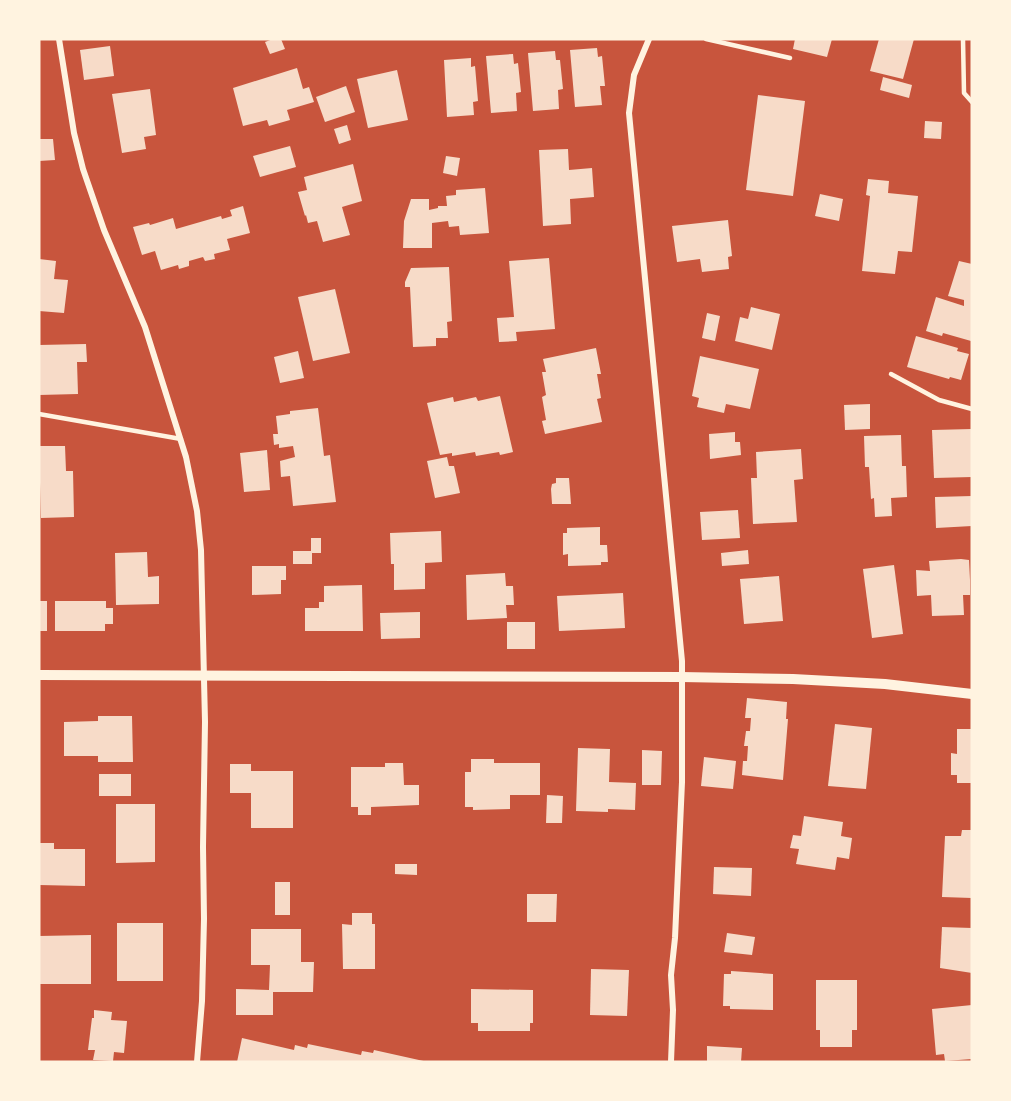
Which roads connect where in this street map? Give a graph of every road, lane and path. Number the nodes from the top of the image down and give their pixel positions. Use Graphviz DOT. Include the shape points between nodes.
graph roads {
  1 [pos="59,39"];
  2 [pos="649,39"];
  3 [pos="706,39"];
  4 [pos="963,39"];
  5 [pos="790,58"];
  6 [pos="972,102"];
  7 [pos="891,374"];
  8 [pos="972,409"];
  9 [pos="39,414"];
  10 [pos="181,439"];
  11 [pos="39,675"];
  12 [pos="205,675"];
  13 [pos="681,677"];
  14 [pos="972,694"];
  15 [pos="197,1062"];
  16 [pos="671,1062"];
  1 -- 10 [label="street" via="83,169 145,327"];
  2 -- 13 [label="street" via="634,75 629,113"];
  3 -- 5 [label="lane"];
  4 -- 6 [label="lane" via="963,93"];
  7 -- 8 [label="lane" via="939,400"];
  9 -- 10 [label="lane"];
  10 -- 12 [label="street" via="199,531"];
  11 -- 12 [label="street"];
  12 -- 13 [label="street"];
  12 -- 15 [label="street" via="204,919"];
  13 -- 14 [label="street" via="839,681"];
  13 -- 16 [label="street" via="682,782 671,975"];
}
